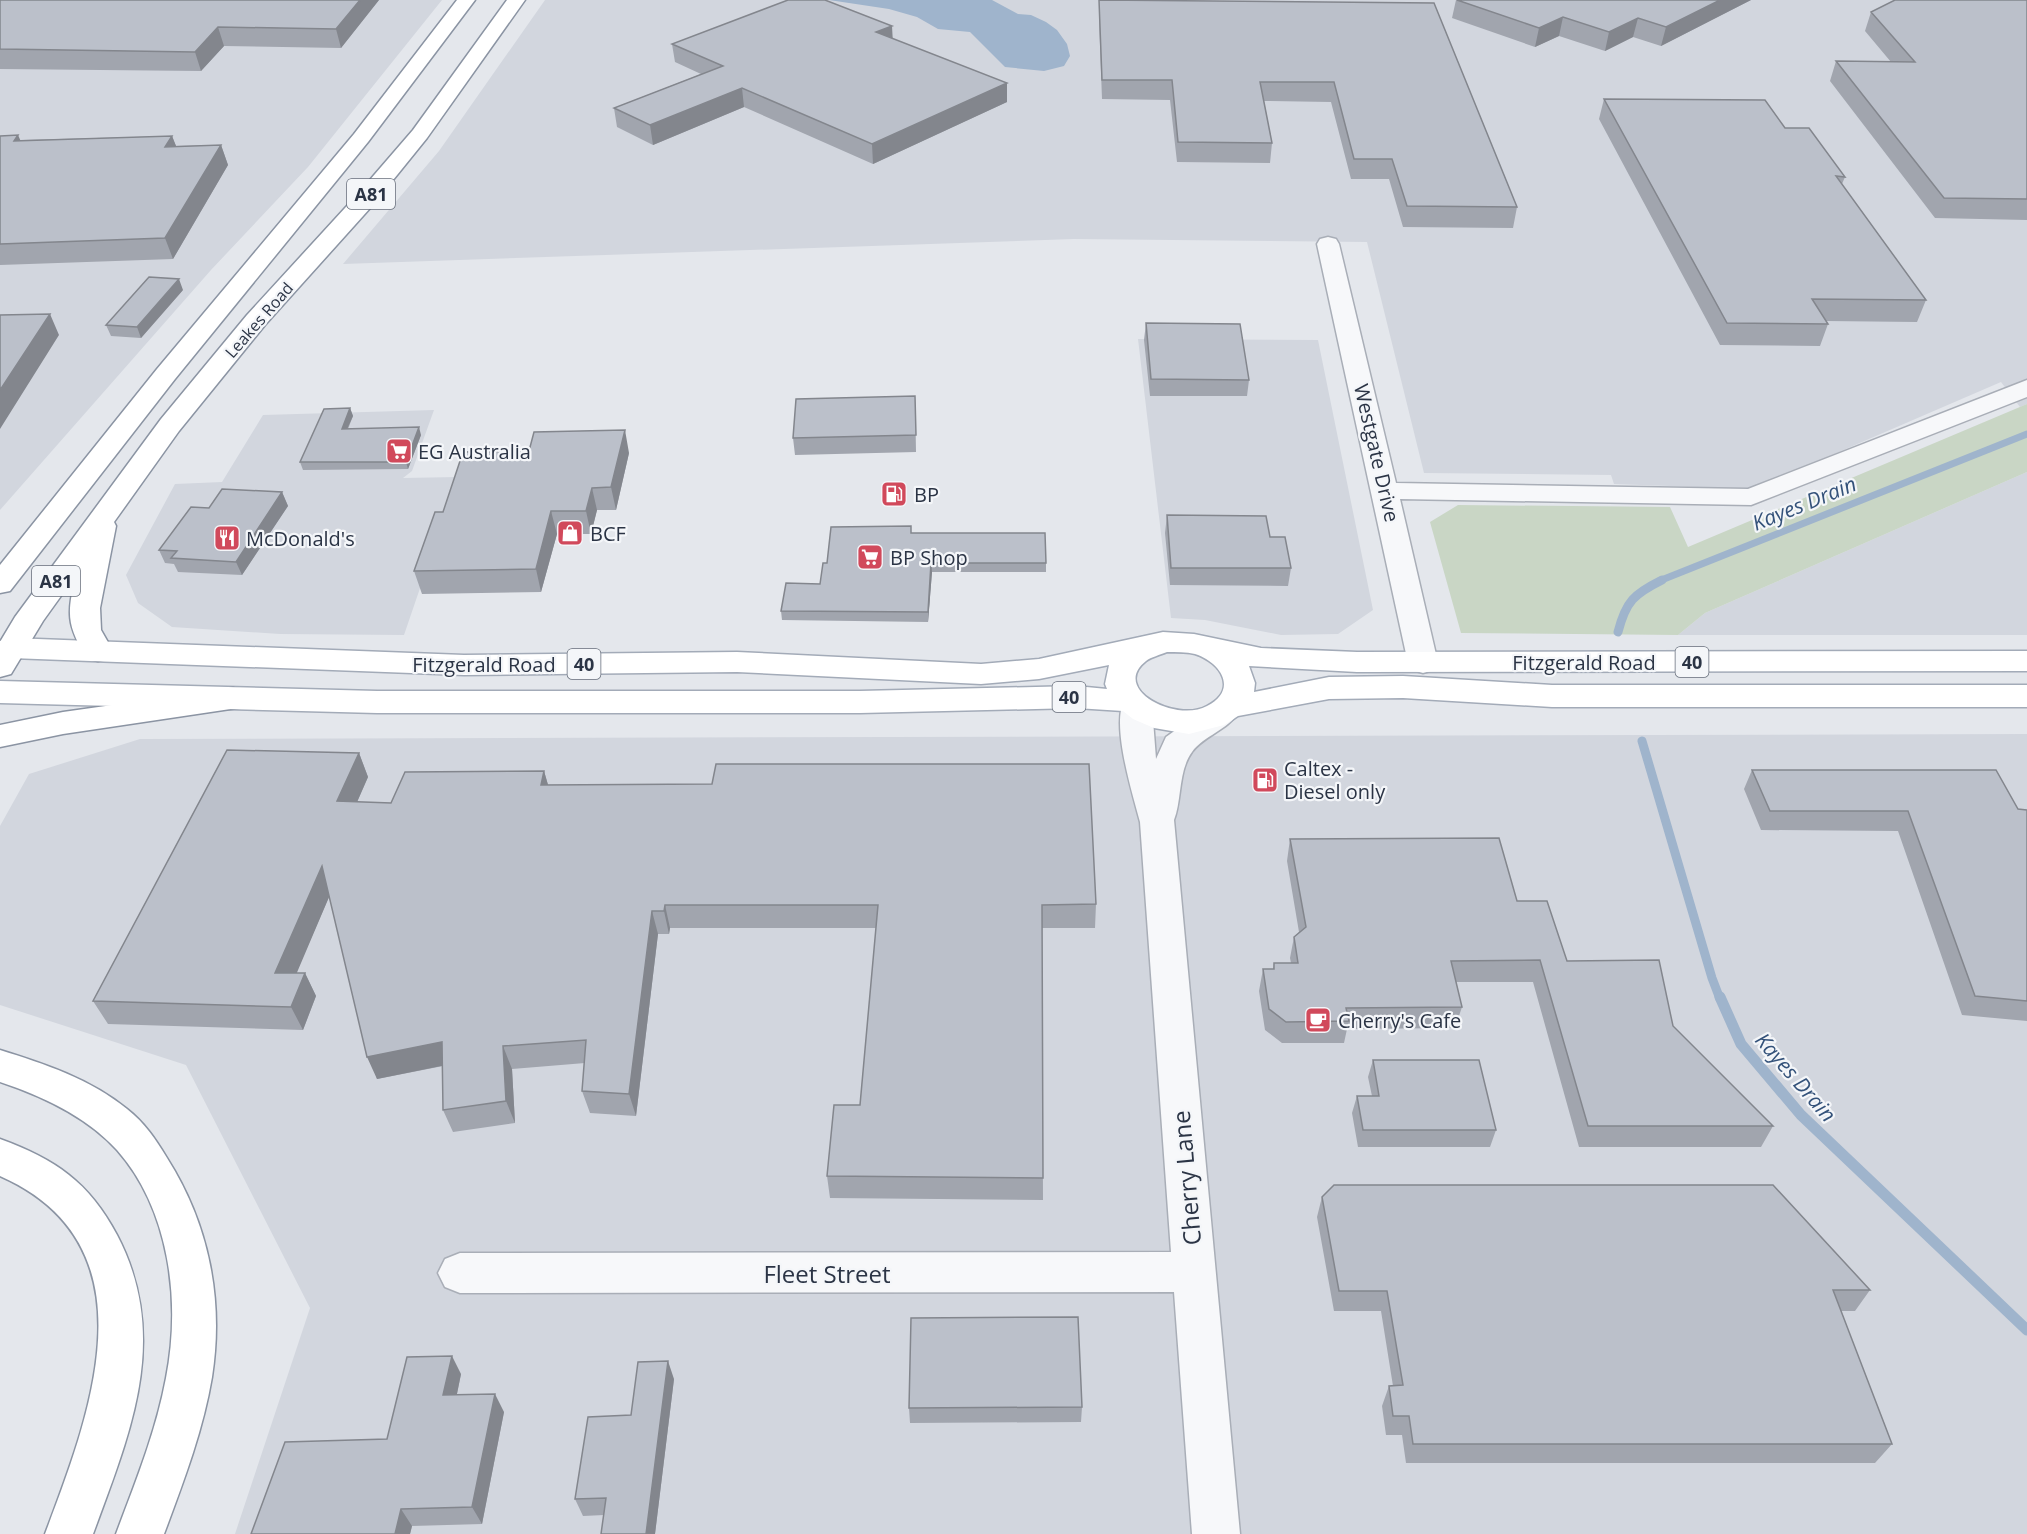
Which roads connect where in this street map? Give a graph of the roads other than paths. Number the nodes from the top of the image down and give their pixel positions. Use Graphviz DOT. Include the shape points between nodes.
graph roads {
  1 [pos="466,0"];
  2 [pos="516,0"];
  3 [pos="1328,244"];
  4 [pos="2027,388"];
  5 [pos="1386,491"];
  6 [pos="104,515"];
  7 [pos="0,584"];
  8 [pos="1146,647"];
  9 [pos="1214,650"];
  10 [pos="98,651"];
  11 [pos="4,654"];
  12 [pos="2027,661"];
  13 [pos="1423,663"];
  14 [pos="0,692"];
  15 [pos="2027,696"];
  16 [pos="233,699"];
  17 [pos="1132,704"];
  18 [pos="1227,709"];
  19 [pos="0,736"];
  20 [pos="1156,822"];
  21 [pos="0,1066"];
  22 [pos="0,1157"];
  23 [pos="1194,1272"];
  24 [pos="460,1273"];
  25 [pos="69,1534"];
  26 [pos="140,1534"];
  27 [pos="1216,1534"];
  1 -- 7 [label="main road, Leakes Road / A81" via="361,138 166,374"];
  2 -- 6 [label="main road, Leakes Road / A81" via="420,134 256,320"];
  3 -- 5 [label="street, Westgate Drive"];
  4 -- 5 [label="street" via="1750,497"];
  5 -- 13 [label="street, Westgate Drive"];
  6 -- 10 [label="main road" via="85,618 85,629"];
  6 -- 11 [label="main road, Leakes Road / A81"];
  8 -- 9 [label="main road, 40" via="1180,642"];
  8 -- 10 [label="main road, Fitzgerald Road / 40" via="1039,669 981,674 737,662 346,663"];
  8 -- 17 [label="main road, 40" via="1123,665 1120,677 1122,689"];
  9 -- 13 [label="main road, Fitzgerald Road / 40" via="1261,658"];
  9 -- 18 [label="main road, 40" via="1236,670 1240,682 1238,694"];
  10 -- 11 [label="main road, Fitzgerald Road / 40"];
  12 -- 13 [label="main road, Fitzgerald Road / 40"];
  14 -- 16 [label="main road, Fitzgerald Road / 40"];
  15 -- 18 [label="main road, Fitzgerald Road / 40" via="1552,696 1403,687 1339,688"];
  16 -- 17 [label="main road, Fitzgerald Road / 40" via="660,703 1076,697"];
  16 -- 19 [label="main road"];
  17 -- 18 [label="main road, 40" via="1151,716 1179,722 1207,719"];
  17 -- 20 [label="street, Cherry Lane" via="1140,760"];
  18 -- 20 [label="street, Cherry Lane" via="1178,745"];
  20 -- 23 [label="street, Cherry Lane"];
  21 -- 26 [label="main road" via="42,1078 90,1104 129,1135 178,1217 193,1274 195,1322 189,1376 178,1428"];
  22 -- 25 [label="main road" via="39,1175 81,1212 111,1266 120,1300 118,1384"];
  23 -- 24 [label="street, Fleet Street"];
  23 -- 27 [label="street, Cherry Lane"];
}
